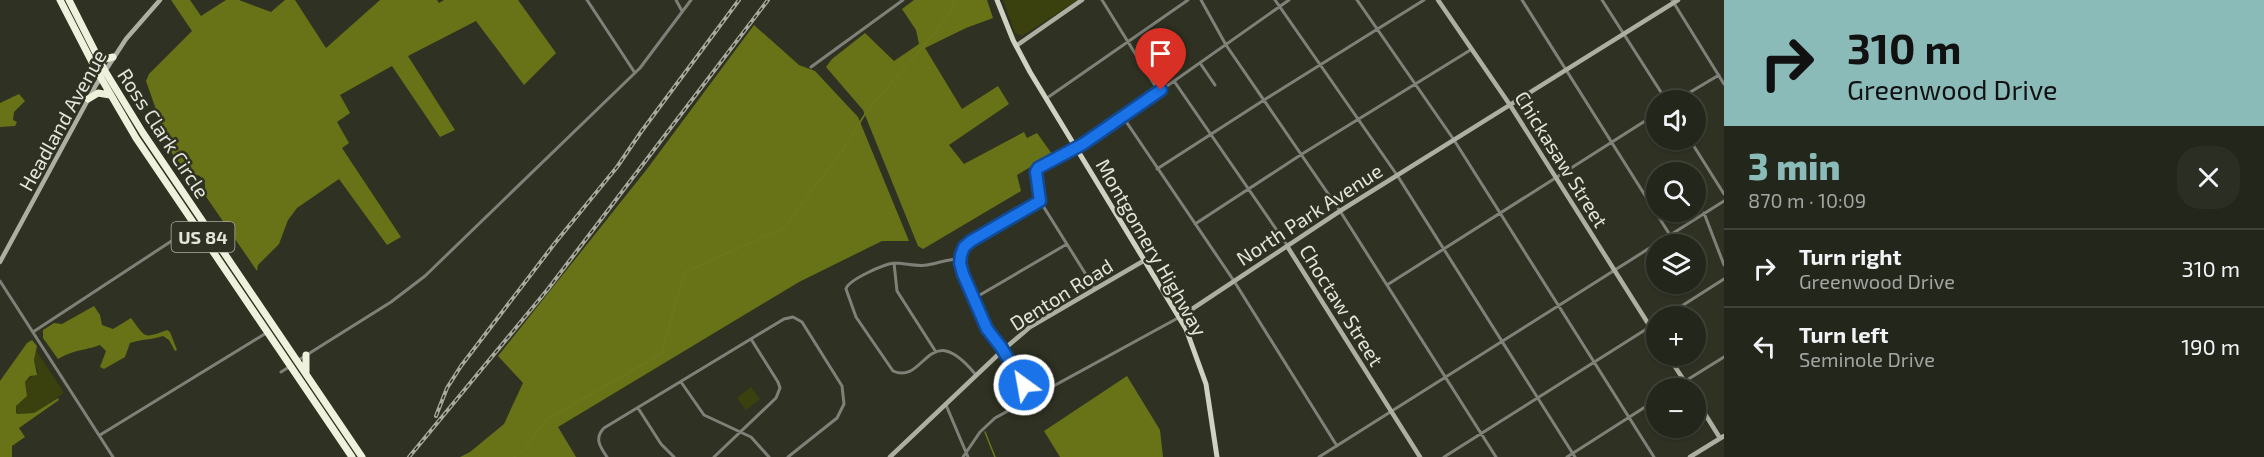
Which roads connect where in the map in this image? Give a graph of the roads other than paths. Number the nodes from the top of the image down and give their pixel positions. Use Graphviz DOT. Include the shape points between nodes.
graph roads {
  1 [pos="60,0"];
  2 [pos="69,0"];
  3 [pos="160,0"];
  4 [pos="587,0"];
  5 [pos="676,0"];
  6 [pos="691,0"];
  7 [pos="903,0"];
  8 [pos="997,0"];
  9 [pos="1082,0"];
  10 [pos="1102,0"];
  11 [pos="1188,0"];
  12 [pos="1201,0"];
  13 [pos="1275,0"];
  14 [pos="1289,0"];
  15 [pos="1357,0"];
  16 [pos="1424,0"];
  17 [pos="1438,0"];
  18 [pos="1522,0"];
  19 [pos="1602,0"];
  20 [pos="1675,1"];
  21 [pos="1280,6"];
  22 [pos="683,12"];
  23 [pos="1377,28"];
  24 [pos="1624,34"];
  25 [pos="1128,41"];
  26 [pos="1226,45"];
  27 [pos="1016,46"];
  28 [pos="1472,49"];
  29 [pos="96,54"];
  30 [pos="113,57"];
  31 [pos="1200,63"];
  32 [pos="1321,64"];
  33 [pos="811,67"];
  34 [pos="105,70"];
  35 [pos="1567,70"];
  36 [pos="635,73"];
  37 [pos="1719,75"];
  38 [pos="100,78"];
  39 [pos="1174,81"];
  40 [pos="1415,84"];
  41 [pos="1724,84"];
  42 [pos="1215,85"];
  43 [pos="1660,90"];
  44 [pos="1694,90"];
  45 [pos="1159,92"];
  46 [pos="110,95"];
  47 [pos="88,99"];
  48 [pos="1046,99"];
  49 [pos="1264,99"];
  50 [pos="1510,105"];
  51 [pos="1123,117"];
  52 [pos="1358,119"];
  53 [pos="1646,120"];
  54 [pos="1211,135"];
  55 [pos="1454,140"];
  56 [pos="1612,141"];
  57 [pos="1076,147"];
  58 [pos="1696,150"];
  59 [pos="1302,154"];
  60 [pos="1157,169"];
  61 [pos="1397,175"];
  62 [pos="1556,177"];
  63 [pos="1248,189"];
  64 [pos="1724,194"];
  65 [pos="1040,201"];
  66 [pos="1724,201"];
  67 [pos="1340,211"];
  68 [pos="1706,212"];
  69 [pos="1499,213"];
  70 [pos="1706,218"];
  71 [pos="1690,222"];
  72 [pos="198,223"];
  73 [pos="1195,224"];
  74 [pos="1669,234"];
  75 [pos="1672,234"];
  76 [pos="1067,244"];
  77 [pos="1287,246"];
  78 [pos="1443,249"];
  79 [pos="1646,251"];
  80 [pos="3,254"];
  81 [pos="960,258"];
  82 [pos="1145,260"];
  83 [pos="0,262"];
  84 [pos="894,263"];
  85 [pos="1724,265"];
  86 [pos="1615,271"];
  87 [pos="1724,279"];
  88 [pos="0,281"];
  89 [pos="1234,281"];
  90 [pos="1387,285"];
  91 [pos="1095,289"];
  92 [pos="973,299"];
  93 [pos="1558,306"];
  94 [pos="1682,306"];
  95 [pos="1180,317"];
  96 [pos="1646,321"];
  97 [pos="271,330"];
  98 [pos="1646,330"];
  99 [pos="33,332"];
  100 [pos="751,339"];
  101 [pos="1502,342"];
  102 [pos="1003,350"];
  103 [pos="936,351"];
  104 [pos="306,355"];
  105 [pos="1724,357"];
  106 [pos="294,363"];
  107 [pos="1594,363"];
  108 [pos="281,372"];
  109 [pos="306,375"];
  110 [pos="976,376"];
  111 [pos="1446,377"];
  112 [pos="1690,378"];
  113 [pos="681,382"];
  114 [pos="1032,398"];
  115 [pos="1538,398"];
  116 [pos="946,405"];
  117 [pos="1646,407"];
  118 [pos="638,408"];
  119 [pos="1392,412"];
  120 [pos="1706,414"];
  121 [pos="1629,418"];
  122 [pos="739,432"];
  123 [pos="1481,434"];
  124 [pos="99,436"];
  125 [pos="1722,437"];
  126 [pos="1337,446"];
  127 [pos="967,455"];
  128 [pos="1574,455"];
  129 [pos="113,457"];
  130 [pos="352,457"];
  131 [pos="362,457"];
  132 [pos="606,457"];
  133 [pos="674,457"];
  134 [pos="714,457"];
  135 [pos="769,457"];
  136 [pos="788,457"];
  137 [pos="890,457"];
  138 [pos="963,457"];
  139 [pos="1217,457"];
  140 [pos="1319,457"];
  141 [pos="1420,457"];
  142 [pos="1444,457"];
  143 [pos="1496,457"];
  144 [pos="1567,457"];
  145 [pos="1654,457"];
  146 [pos="1690,457"];
  1 -- 38 [label="highway, Ross Clark Circle / US 84"];
  2 -- 29 [label="highway, Ross Clark Circle / US 84"];
  3 -- 30 [label="street, Headland Avenue"];
  4 -- 36 [label="street"];
  5 -- 22 [label="street"];
  6 -- 22 [label="street"];
  7 -- 33 [label="street"];
  8 -- 27 [label="main road, Montgomery Highway"];
  9 -- 27 [label="street"];
  10 -- 25 [label="street"];
  11 -- 25 [label="street"];
  12 -- 26 [label="street"];
  13 -- 21 [label="street"];
  14 -- 21 [label="street"];
  15 -- 23 [label="street"];
  16 -- 23 [label="street"];
  17 -- 28 [label="street, Chickasaw Street"];
  18 -- 35 [label="street"];
  19 -- 24 [label="street"];
  20 -- 24 [label="street, North Park Avenue"];
  20 -- 37 [label="street"];
  21 -- 26 [label="street"];
  21 -- 32 [label="street"];
  22 -- 36 [label="street"];
  23 -- 32 [label="street"];
  23 -- 40 [label="street"];
  24 -- 35 [label="street, North Park Avenue"];
  24 -- 43 [label="street"];
  25 -- 45 [label="street"];
  25 -- 48 [label="street"];
  26 -- 31 [label="street"];
  26 -- 49 [label="street"];
  27 -- 48 [label="main road, Montgomery Highway"];
  28 -- 40 [label="street"];
  28 -- 50 [label="street, Chickasaw Street"];
  29 -- 30 [label="highway" via="105,59"];
  29 -- 34 [label="highway, Ross Clark Circle / US 84"];
  30 -- 34 [label="street, Headland Avenue"];
  31 -- 39 [label="street"];
  31 -- 42 [label="street"];
  32 -- 49 [label="street"];
  32 -- 52 [label="street"];
  34 -- 38 [label="street, Headland Avenue"];
  34 -- 72 [label="highway, Ross Clark Circle / US 84"];
  35 -- 50 [label="street, North Park Avenue"];
  35 -- 56 [label="street"];
  36 -- 104 [label="street" via="411,287"];
  37 -- 41 [label="street"];
  37 -- 44 [label="street"];
  38 -- 46 [label="highway, Ross Clark Circle / US 84"];
  38 -- 47 [label="street, Headland Avenue"];
  39 -- 45 [label="street"];
  39 -- 54 [label="street, Choctaw Street"];
  40 -- 52 [label="street"];
  40 -- 55 [label="street"];
  45 -- 51 [label="street"];
  46 -- 47 [label="highway" via="98,93"];
  46 -- 72 [label="highway, Ross Clark Circle / US 84"];
  47 -- 80 [label="street, Headland Avenue"];
  48 -- 57 [label="main road, Montgomery Highway"];
  49 -- 54 [label="street"];
  49 -- 59 [label="street"];
  50 -- 55 [label="street, North Park Avenue"];
  50 -- 62 [label="street, Chickasaw Street"];
  51 -- 57 [label="street"];
  51 -- 60 [label="street"];
  52 -- 59 [label="street"];
  52 -- 61 [label="street"];
  53 -- 56 [label="street"];
  54 -- 60 [label="street"];
  54 -- 63 [label="street, Choctaw Street"];
  55 -- 61 [label="street, North Park Avenue"];
  55 -- 69 [label="street"];
  56 -- 62 [label="street"];
  56 -- 74 [label="street"];
  57 -- 65 [label="street" via="1037,169"];
  57 -- 82 [label="main road, Montgomery Highway"];
  58 -- 64 [label="street"];
  59 -- 63 [label="street"];
  59 -- 67 [label="street"];
  60 -- 73 [label="street"];
  61 -- 67 [label="street, North Park Avenue"];
  61 -- 78 [label="street"];
  62 -- 69 [label="street"];
  62 -- 86 [label="street, Chickasaw Street"];
  63 -- 73 [label="street"];
  63 -- 77 [label="street, Choctaw Street"];
  65 -- 76 [label="street"];
  65 -- 81 [label="street" via="967,244"];
  66 -- 68 [label="street"];
  67 -- 77 [label="street, North Park Avenue"];
  67 -- 90 [label="street"];
  69 -- 78 [label="street"];
  69 -- 93 [label="street"];
  70 -- 85 [label="street"];
  71 -- 75 [label="street"];
  72 -- 97 [label="highway, Ross Clark Circle / US 84"];
  72 -- 99 [label="street"];
  73 -- 89 [label="street"];
  76 -- 91 [label="street"];
  76 -- 92 [label="street"];
  77 -- 89 [label="street, North Park Avenue"];
  77 -- 119 [label="street, Choctaw Street"];
  78 -- 90 [label="street"];
  78 -- 101 [label="street"];
  79 -- 86 [label="street"];
  80 -- 83 [label="street, Headland Avenue"];
  81 -- 84 [label="street" via="924,266"];
  81 -- 92 [label="street"];
  82 -- 91 [label="street, Denton Road"];
  82 -- 95 [label="main road, Montgomery Highway"];
  84 -- 103 [label="street" via="897,291"];
  84 -- 103 [label="street" via="847,284 853,310 896,373 910,371"];
  86 -- 93 [label="street"];
  86 -- 96 [label="street, Chickasaw Street"];
  87 -- 94 [label="street"];
  88 -- 99 [label="street"];
  89 -- 95 [label="street, North Park Avenue"];
  89 -- 126 [label="street"];
  90 -- 111 [label="street"];
  91 -- 102 [label="street, Denton Road" via="1035,324"];
  92 -- 102 [label="street" via="989,333"];
  93 -- 101 [label="street"];
  93 -- 107 [label="street"];
  95 -- 114 [label="street, North Park Avenue"];
  95 -- 139 [label="main road, Montgomery Highway" via="1206,384"];
  97 -- 106 [label="highway, Ross Clark Circle / US 84"];
  97 -- 124 [label="street"];
  98 -- 107 [label="street"];
  99 -- 124 [label="street"];
  100 -- 113 [label="street"];
  100 -- 122 [label="street" via="780,388 776,398"];
  100 -- 136 [label="street" via="786,318 799,319 843,390 844,404 839,415"];
  101 -- 111 [label="street"];
  101 -- 115 [label="street"];
  102 -- 110 [label="street, Denton Road"];
  102 -- 114 [label="street"];
  103 -- 110 [label="street" via="956,354"];
  104 -- 106 [label="street"];
  104 -- 109 [label="highway"];
  105 -- 112 [label="street"];
  106 -- 108 [label="street"];
  106 -- 109 [label="highway, Ross Clark Circle / US 84"];
  106 -- 130 [label="highway, Ross Clark Circle / US 84"];
  107 -- 115 [label="street"];
  107 -- 121 [label="street"];
  109 -- 131 [label="highway, Ross Clark Circle / US 84"];
  110 -- 116 [label="street, Denton Road"];
  111 -- 119 [label="street"];
  111 -- 123 [label="street"];
  113 -- 118 [label="street"];
  113 -- 122 [label="street" via="704,415"];
  114 -- 127 [label="street, North Park Avenue" via="989,423"];
  115 -- 123 [label="street"];
  115 -- 128 [label="street"];
  116 -- 127 [label="street"];
  116 -- 137 [label="street, Denton Road"];
  117 -- 121 [label="street"];
  118 -- 132 [label="street" via="600,433 599,444"];
  118 -- 133 [label="street"];
  119 -- 126 [label="street"];
  119 -- 141 [label="street, Choctaw Street"];
  120 -- 125 [label="street"];
  121 -- 128 [label="street"];
  121 -- 145 [label="street"];
  122 -- 134 [label="street"];
  122 -- 135 [label="street" via="755,441"];
  123 -- 142 [label="street"];
  123 -- 143 [label="street"];
  124 -- 129 [label="street"];
  125 -- 146 [label="street"];
  126 -- 140 [label="street"];
  127 -- 138 [label="street, North Park Avenue"];
  128 -- 144 [label="street"];
}
